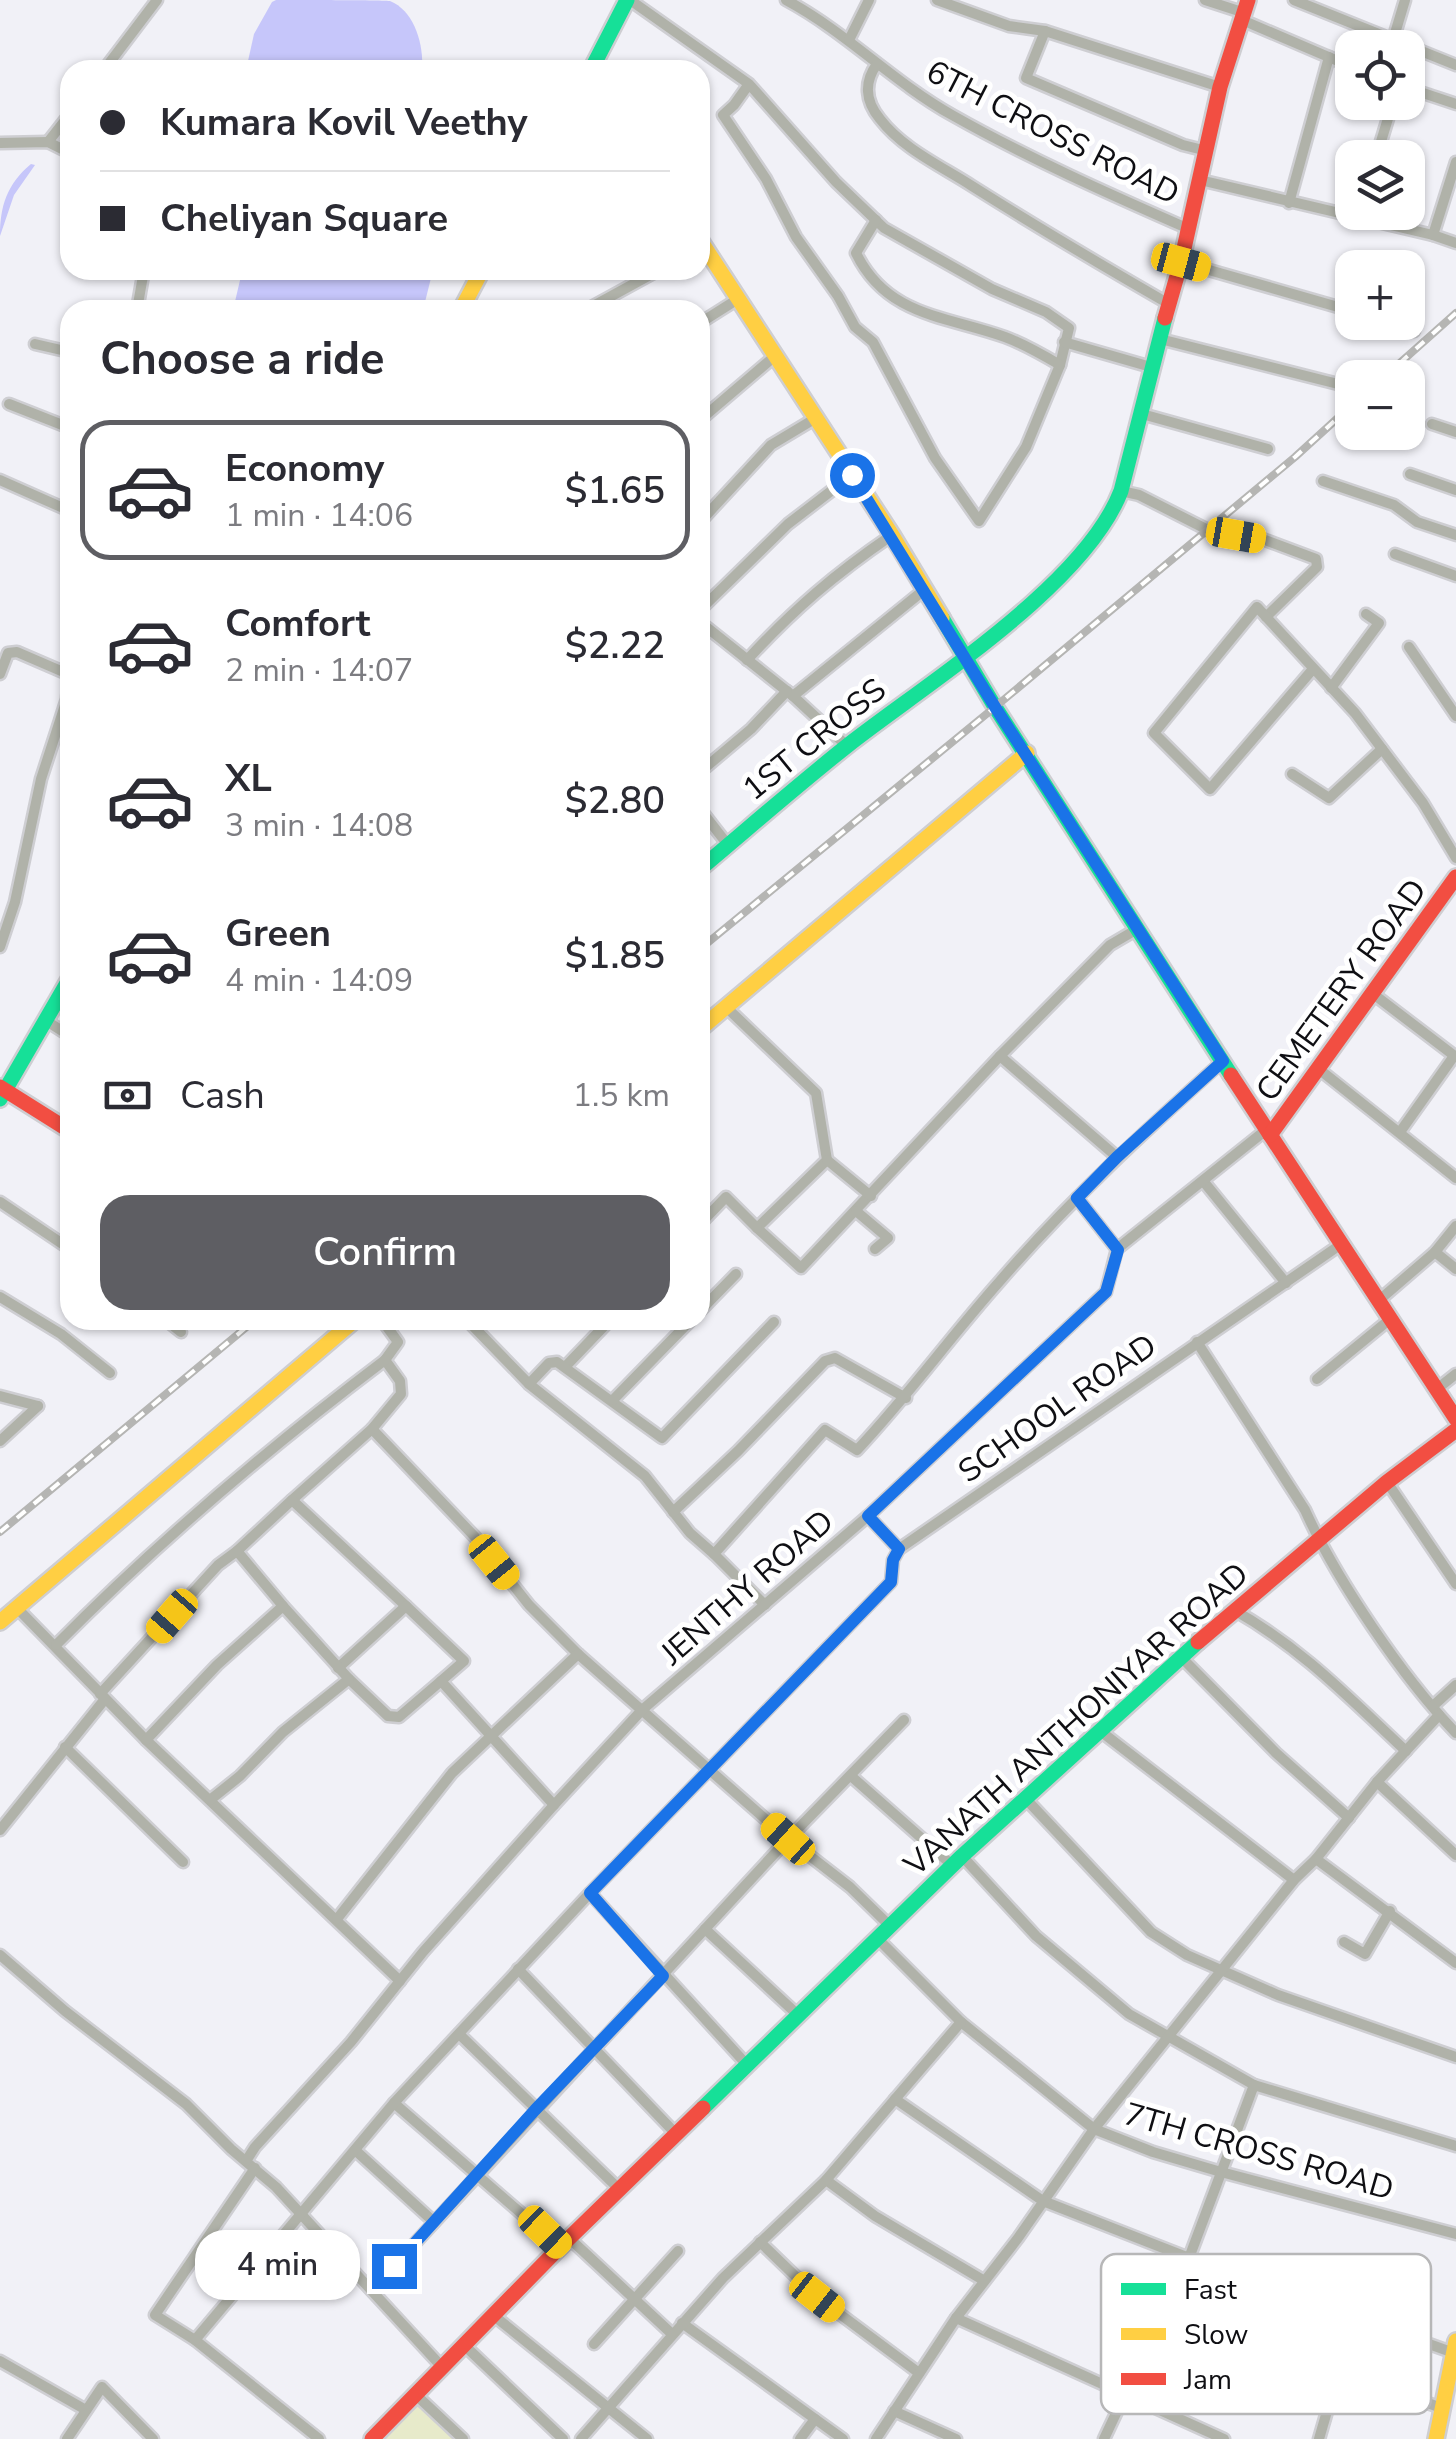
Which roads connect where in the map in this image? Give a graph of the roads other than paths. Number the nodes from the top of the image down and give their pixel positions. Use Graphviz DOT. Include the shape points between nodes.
graph roads {
  1 [pos="156,0"];
  2 [pos="628,0"];
  3 [pos="786,0"];
  4 [pos="870,0"];
  5 [pos="937,0"];
  6 [pos="1204,0"];
  7 [pos="1294,0"];
  8 [pos="1405,0"];
  9 [pos="1327,6"];
  10 [pos="1245,11"];
  11 [pos="1374,30"];
  12 [pos="1396,30"];
  13 [pos="1045,31"];
  14 [pos="849,40"];
  15 [pos="1425,53"];
  16 [pos="1329,57"];
  17 [pos="111,60"];
  18 [pos="596,60"];
  19 [pos="1335,60"];
  20 [pos="877,64"];
  21 [pos="1456,65"];
  22 [pos="748,84"];
  23 [pos="1220,87"];
  24 [pos="1425,94"];
  25 [pos="1456,104"];
  26 [pos="60,127"];
  27 [pos="48,142"];
  28 [pos="0,143"];
  29 [pos="60,148"];
  30 [pos="1207,151"];
  31 [pos="1456,162"];
  32 [pos="1200,180"];
  33 [pos="1289,203"];
  34 [pos="1335,210"];
  35 [pos="876,220"];
  36 [pos="1189,229"];
  37 [pos="1418,230"];
  38 [pos="1433,234"];
  39 [pos="1456,243"];
  40 [pos="710,257"];
  41 [pos="1181,262"];
  42 [pos="641,280"];
  43 [pos="738,299"];
  44 [pos="604,300"];
  45 [pos="1169,304"];
  46 [pos="1335,306"];
  47 [pos="710,317"];
  48 [pos="1160,339"];
  49 [pos="1064,342"];
  50 [pos="35,344"];
  51 [pos="60,350"];
  52 [pos="775,356"];
  53 [pos="1060,365"];
  54 [pos="1150,367"];
  55 [pos="1335,383"];
  56 [pos="9,404"];
  57 [pos="710,411"];
  58 [pos="1142,414"];
  59 [pos="816,418"];
  60 [pos="60,424"];
  61 [pos="1432,424"];
  62 [pos="1456,432"];
  63 [pos="1268,450"];
  64 [pos="1410,474"];
  65 [pos="852,475"];
  66 [pos="0,480"];
  67 [pos="1324,481"];
  68 [pos="1456,490"];
  69 [pos="1122,491"];
  70 [pos="60,507"];
  71 [pos="710,511"];
  72 [pos="1456,534"];
  73 [pos="892,535"];
  74 [pos="1395,554"];
  75 [pos="1456,576"];
  76 [pos="924,590"];
  77 [pos="710,600"];
  78 [pos="1366,614"];
  79 [pos="1266,617"];
  80 [pos="710,630"];
  81 [pos="1410,648"];
  82 [pos="965,653"];
  83 [pos="747,660"];
  84 [pos="60,667"];
  85 [pos="1313,669"];
  86 [pos="0,674"];
  87 [pos="1331,688"];
  88 [pos="790,694"];
  89 [pos="1456,716"];
  90 [pos="60,725"];
  91 [pos="847,746"];
  92 [pos="1382,749"];
  93 [pos="1027,753"];
  94 [pos="710,764"];
  95 [pos="1292,774"];
  96 [pos="710,823"];
  97 [pos="728,846"];
  98 [pos="1456,858"];
  99 [pos="710,861"];
  100 [pos="1456,877"];
  101 [pos="1139,928"];
  102 [pos="0,946"];
  103 [pos="1372,993"];
  104 [pos="60,995"];
  105 [pos="726,1007"];
  106 [pos="45,1020"];
  107 [pos="710,1021"];
  108 [pos="60,1030"];
  109 [pos="1000,1056"];
  110 [pos="1455,1056"];
  111 [pos="1223,1061"];
  112 [pos="1320,1070"];
  113 [pos="2,1092"];
  114 [pos="60,1125"];
  115 [pos="1400,1132"];
  116 [pos="1268,1133"];
  117 [pos="1117,1157"];
  118 [pos="826,1160"];
  119 [pos="1456,1178"];
  120 [pos="1204,1182"];
  121 [pos="871,1196"];
  122 [pos="1077,1198"];
  123 [pos="0,1202"];
  124 [pos="856,1211"];
  125 [pos="710,1214"];
  126 [pos="1456,1226"];
  127 [pos="757,1228"];
  128 [pos="60,1242"];
  129 [pos="1340,1244"];
  130 [pos="875,1249"];
  131 [pos="1118,1250"];
  132 [pos="1435,1252"];
  133 [pos="1456,1269"];
  134 [pos="736,1274"];
  135 [pos="1286,1282"];
  136 [pos="0,1297"];
  137 [pos="710,1301"];
  138 [pos="1377,1302"];
  139 [pos="1389,1320"];
  140 [pos="774,1322"];
  141 [pos="178,1330"];
  142 [pos="343,1330"];
  143 [pos="389,1330"];
  144 [pos="477,1330"];
  145 [pos="600,1330"];
  146 [pos="682,1330"];
  147 [pos="181,1332"];
  148 [pos="1197,1342"];
  149 [pos="384,1360"];
  150 [pos="565,1367"];
  151 [pos="110,1373"];
  152 [pos="1456,1374"];
  153 [pos="1317,1378"];
  154 [pos="529,1384"];
  155 [pos="1437,1390"];
  156 [pos="0,1396"];
  157 [pos="906,1398"];
  158 [pos="613,1400"];
  159 [pos="1456,1419"];
  160 [pos="372,1430"];
  161 [pos="1456,1430"];
  162 [pos="0,1441"];
  163 [pos="1387,1482"];
  164 [pos="292,1500"];
  165 [pos="674,1512"];
  166 [pos="868,1516"];
  167 [pos="1318,1539"];
  168 [pos="899,1549"];
  169 [pos="237,1550"];
  170 [pos="714,1554"];
  171 [pos="1456,1584"];
  172 [pos="765,1605"];
  173 [pos="282,1606"];
  174 [pos="406,1606"];
  175 [pos="16,1608"];
  176 [pos="1234,1610"];
  177 [pos="0,1622"];
  178 [pos="56,1645"];
  179 [pos="578,1654"];
  180 [pos="1180,1657"];
  181 [pos="338,1668"];
  182 [pos="349,1679"];
  183 [pos="441,1681"];
  184 [pos="1456,1685"];
  185 [pos="103,1697"];
  186 [pos="642,1710"];
  187 [pos="1436,1711"];
  188 [pos="904,1720"];
  189 [pos="1099,1730"];
  190 [pos="1456,1733"];
  191 [pos="491,1738"];
  192 [pos="146,1740"];
  193 [pos="65,1747"];
  194 [pos="1406,1751"];
  195 [pos="709,1769"];
  196 [pos="851,1776"];
  197 [pos="1378,1782"];
  198 [pos="1025,1798"];
  199 [pos="210,1800"];
  200 [pos="554,1805"];
  201 [pos="1349,1818"];
  202 [pos="0,1830"];
  203 [pos="788,1839"];
  204 [pos="1456,1855"];
  205 [pos="1316,1859"];
  206 [pos="957,1860"];
  207 [pos="182,1862"];
  208 [pos="1294,1880"];
  209 [pos="590,1893"];
  210 [pos="1390,1911"];
  211 [pos="337,1919"];
  212 [pos="890,1926"];
  213 [pos="705,1929"];
  214 [pos="878,1940"];
  215 [pos="1344,1942"];
  216 [pos="0,1954"];
  217 [pos="1456,1963"];
  218 [pos="518,1969"];
  219 [pos="1220,1970"];
  220 [pos="663,1976"];
  221 [pos="400,1981"];
  222 [pos="798,2014"];
  223 [pos="962,2022"];
  224 [pos="459,2034"];
  225 [pos="1168,2036"];
  226 [pos="593,2048"];
  227 [pos="1456,2057"];
  228 [pos="748,2066"];
  229 [pos="1254,2084"];
  230 [pos="894,2099"];
  231 [pos="394,2103"];
  232 [pos="535,2110"];
  233 [pos="1094,2129"];
  234 [pos="677,2135"];
  235 [pos="1456,2146"];
  236 [pos="354,2150"];
  237 [pos="251,2165"];
  238 [pos="1221,2172"];
  239 [pos="478,2174"];
  240 [pos="826,2180"];
  241 [pos="620,2189"];
  242 [pos="1042,2201"];
  243 [pos="301,2210"];
  244 [pos="434,2222"];
  245 [pos="1456,2234"];
  246 [pos="760,2242"];
  247 [pos="564,2243"];
  248 [pos="678,2251"];
  249 [pos="1179,2254"];
  250 [pos="1190,2254"];
  251 [pos="983,2280"];
  252 [pos="370,2288"];
  253 [pos="634,2299"];
  254 [pos="493,2315"];
  255 [pos="956,2318"];
  256 [pos="682,2323"];
  257 [pos="672,2334"];
  258 [pos="1431,2338"];
  259 [pos="195,2340"];
  260 [pos="594,2344"];
  261 [pos="464,2345"];
  262 [pos="1455,2346"];
  263 [pos="0,2361"];
  264 [pos="442,2367"];
  265 [pos="919,2373"];
  266 [pos="1101,2381"];
  267 [pos="416,2394"];
  268 [pos="1431,2404"];
  269 [pos="1444,2409"];
  270 [pos="86,2410"];
  271 [pos="608,2410"];
  272 [pos="894,2412"];
  273 [pos="1115,2414"];
  274 [pos="1170,2414"];
  275 [pos="1327,2414"];
  276 [pos="815,2419"];
  277 [pos="67,2439"];
  278 [pos="153,2439"];
  279 [pos="319,2439"];
  280 [pos="372,2439"];
  281 [pos="463,2439"];
  282 [pos="563,2439"];
  283 [pos="581,2439"];
  284 [pos="646,2439"];
  285 [pos="800,2439"];
  286 [pos="843,2439"];
  287 [pos="876,2439"];
  288 [pos="956,2439"];
  289 [pos="1104,2439"];
  290 [pos="1221,2439"];
  291 [pos="1320,2439"];
  292 [pos="1436,2439"];
  1 -- 17 [label="street"];
  2 -- 18 [label="main road"];
  2 -- 22 [label="street"];
  3 -- 14 [label="street, 6TH CROSS ROAD"];
  4 -- 14 [label="street"];
  5 -- 13 [label="street" via="1009,26"];
  6 -- 10 [label="street"];
  7 -- 9 [label="street"];
  8 -- 12 [label="street"];
  9 -- 11 [label="street"];
  10 -- 16 [label="street"];
  10 -- 23 [label="main road, 1ST CROSS"];
  13 -- 23 [label="street"];
  13 -- 30 [label="street" via="1026,78"];
  14 -- 20 [label="street, 6TH CROSS ROAD"];
  15 -- 21 [label="street"];
  16 -- 19 [label="street"];
  16 -- 33 [label="street"];
  20 -- 36 [label="street, 6TH CROSS ROAD" via="950,114"];
  20 -- 45 [label="street" via="868,96 878,118 904,143"];
  22 -- 35 [label="street"];
  22 -- 53 [label="street" via="722,115 855,328 873,342 935,458 978,521 1026,446"];
  23 -- 30 [label="main road, 1ST CROSS"];
  24 -- 25 [label="street"];
  26 -- 27 [label="street"];
  27 -- 28 [label="street"];
  27 -- 29 [label="street"];
  30 -- 32 [label="main road, 1ST CROSS"];
  31 -- 38 [label="street"];
  32 -- 33 [label="street"];
  32 -- 36 [label="main road, 1ST CROSS"];
  33 -- 34 [label="street"];
  35 -- 49 [label="street" via="992,289 1046,312 1069,328"];
  35 -- 53 [label="street" via="856,253 866,273 919,313 1005,337"];
  36 -- 41 [label="main road, 1ST CROSS"];
  37 -- 38 [label="street"];
  38 -- 39 [label="street"];
  40 -- 43 [label="main road"];
  41 -- 45 [label="main road, 1ST CROSS"];
  41 -- 46 [label="street"];
  42 -- 44 [label="street"];
  43 -- 47 [label="street"];
  43 -- 52 [label="main road"];
  45 -- 48 [label="main road, 1ST CROSS"];
  48 -- 54 [label="main road, 1ST CROSS"];
  48 -- 55 [label="street"];
  49 -- 53 [label="street"];
  49 -- 54 [label="street"];
  50 -- 51 [label="street"];
  52 -- 57 [label="street"];
  52 -- 59 [label="main road"];
  54 -- 58 [label="main road, 1ST CROSS"];
  56 -- 60 [label="street"];
  58 -- 63 [label="street"];
  58 -- 69 [label="main road, 1ST CROSS"];
  59 -- 65 [label="main road"];
  59 -- 71 [label="street" via="771,445"];
  61 -- 62 [label="street"];
  64 -- 68 [label="street"];
  65 -- 73 [label="main road"];
  65 -- 77 [label="street" via="788,524"];
  66 -- 70 [label="street"];
  67 -- 72 [label="street"];
  69 -- 79 [label="street" via="1208,530 1265,540 1316,559 1317,567"];
  69 -- 82 [label="main road, 1ST CROSS" via="1090,544 1031,604"];
  73 -- 76 [label="main road"];
  73 -- 83 [label="street" via="793,610"];
  74 -- 75 [label="street"];
  76 -- 82 [label="main road"];
  76 -- 88 [label="street"];
  78 -- 87 [label="street" via="1379,623"];
  79 -- 85 [label="street"];
  79 -- 85 [label="street" via="1257,606 1154,733 1210,789"];
  80 -- 83 [label="street"];
  81 -- 89 [label="street"];
  82 -- 91 [label="main road, 1ST CROSS"];
  82 -- 93 [label="main road"];
  83 -- 88 [label="street"];
  84 -- 86 [label="street" via="8,653"];
  85 -- 87 [label="street"];
  87 -- 92 [label="street"];
  88 -- 91 [label="street"];
  88 -- 94 [label="street"];
  90 -- 102 [label="street"];
  91 -- 97 [label="main road, 1ST CROSS"];
  92 -- 95 [label="street" via="1329,798"];
  92 -- 98 [label="street"];
  93 -- 101 [label="main road"];
  93 -- 105 [label="main road"];
  96 -- 97 [label="street"];
  97 -- 99 [label="main road, 1ST CROSS"];
  100 -- 103 [label="main road, CEMETERY ROAD"];
  101 -- 109 [label="street" via="1110,945"];
  101 -- 111 [label="main road"];
  103 -- 110 [label="street"];
  103 -- 112 [label="main road, CEMETERY ROAD"];
  104 -- 106 [label="main road"];
  105 -- 107 [label="main road"];
  105 -- 118 [label="street" via="816,1093"];
  106 -- 108 [label="street"];
  106 -- 113 [label="main road"];
  109 -- 117 [label="street"];
  109 -- 121 [label="street"];
  110 -- 115 [label="street"];
  111 -- 116 [label="main road"];
  111 -- 117 [label="street"];
  112 -- 115 [label="street"];
  112 -- 116 [label="main road, CEMETERY ROAD"];
  113 -- 114 [label="main road"];
  115 -- 119 [label="street"];
  116 -- 120 [label="street"];
  116 -- 129 [label="main road"];
  117 -- 122 [label="street"];
  118 -- 121 [label="street"];
  118 -- 127 [label="street"];
  120 -- 131 [label="street"];
  120 -- 135 [label="street"];
  121 -- 124 [label="street"];
  122 -- 131 [label="street"];
  122 -- 157 [label="street" via="998,1282"];
  123 -- 128 [label="street"];
  124 -- 127 [label="street" via="800,1268"];
  124 -- 130 [label="street" via="888,1238"];
  125 -- 127 [label="street" via="726,1197"];
  126 -- 132 [label="street"];
  129 -- 135 [label="street, SCHOOL ROAD"];
  129 -- 138 [label="main road"];
  131 -- 166 [label="street, JENTHY ROAD" via="1106,1292"];
  132 -- 133 [label="street"];
  132 -- 138 [label="street"];
  134 -- 137 [label="street"];
  135 -- 148 [label="street, SCHOOL ROAD"];
  136 -- 151 [label="street"];
  138 -- 139 [label="main road"];
  139 -- 153 [label="street"];
  139 -- 155 [label="main road"];
  140 -- 158 [label="street" via="662,1438"];
  141 -- 147 [label="street"];
  142 -- 175 [label="main road"];
  143 -- 149 [label="street" via="398,1342"];
  144 -- 154 [label="street"];
  145 -- 150 [label="street"];
  146 -- 158 [label="street"];
  148 -- 167 [label="street"];
  148 -- 168 [label="street, SCHOOL ROAD"];
  149 -- 160 [label="street" via="401,1394"];
  149 -- 178 [label="street" via="131,1572"];
  150 -- 154 [label="street" via="548,1363"];
  150 -- 158 [label="street"];
  152 -- 155 [label="street"];
  154 -- 165 [label="street" via="632,1464"];
  155 -- 159 [label="main road"];
  156 -- 162 [label="street" via="38,1406"];
  157 -- 165 [label="street" via="835,1358 825,1361"];
  157 -- 170 [label="street" via="857,1450 826,1430"];
  160 -- 164 [label="street"];
  160 -- 179 [label="street"];
  161 -- 163 [label="main road, VANATH ANTHONIYAR ROAD"];
  163 -- 167 [label="main road, VANATH ANTHONIYAR ROAD"];
  163 -- 171 [label="street"];
  164 -- 169 [label="street"];
  164 -- 174 [label="street"];
  165 -- 170 [label="street"];
  166 -- 168 [label="street"];
  166 -- 172 [label="street, JENTHY ROAD"];
  167 -- 176 [label="main road, VANATH ANTHONIYAR ROAD"];
  167 -- 187 [label="street"];
  168 -- 195 [label="street" via="891,1582"];
  169 -- 173 [label="street"];
  169 -- 185 [label="street"];
  170 -- 172 [label="street"];
  172 -- 186 [label="street, JENTHY ROAD"];
  173 -- 181 [label="street"];
  173 -- 192 [label="street"];
  174 -- 181 [label="street"];
  174 -- 183 [label="street" via="464,1661"];
  175 -- 177 [label="main road"];
  175 -- 178 [label="street"];
  176 -- 180 [label="main road, VANATH ANTHONIYAR ROAD"];
  176 -- 194 [label="street" via="1315,1664"];
  178 -- 185 [label="street"];
  179 -- 186 [label="street"];
  179 -- 191 [label="street"];
  180 -- 189 [label="main road, VANATH ANTHONIYAR ROAD"];
  180 -- 201 [label="street"];
  181 -- 182 [label="street"];
  182 -- 183 [label="street" via="388,1716 399,1718"];
  182 -- 199 [label="street"];
  183 -- 191 [label="street"];
  184 -- 187 [label="street"];
  185 -- 192 [label="street"];
  185 -- 193 [label="street"];
  186 -- 195 [label="street"];
  186 -- 200 [label="street, JENTHY ROAD"];
  187 -- 190 [label="street"];
  187 -- 194 [label="street"];
  188 -- 196 [label="street"];
  189 -- 198 [label="main road, VANATH ANTHONIYAR ROAD"];
  189 -- 208 [label="street"];
  191 -- 200 [label="street"];
  191 -- 211 [label="street" via="452,1773"];
  192 -- 199 [label="street"];
  193 -- 202 [label="street"];
  193 -- 207 [label="street"];
  194 -- 197 [label="street"];
  195 -- 203 [label="street"];
  195 -- 209 [label="street"];
  196 -- 203 [label="street"];
  196 -- 206 [label="street"];
  197 -- 201 [label="street"];
  197 -- 204 [label="street"];
  198 -- 206 [label="main road, VANATH ANTHONIYAR ROAD"];
  198 -- 219 [label="street" via="1151,1932"];
  199 -- 211 [label="street"];
  200 -- 221 [label="street, JENTHY ROAD"];
  201 -- 205 [label="street"];
  203 -- 212 [label="street"];
  203 -- 213 [label="street"];
  205 -- 208 [label="street"];
  205 -- 210 [label="street"];
  206 -- 212 [label="main road, VANATH ANTHONIYAR ROAD"];
  206 -- 225 [label="street" via="1129,2014"];
  208 -- 219 [label="street"];
  209 -- 218 [label="street"];
  209 -- 220 [label="street"];
  210 -- 215 [label="street" via="1364,1954"];
  210 -- 217 [label="street"];
  211 -- 221 [label="street"];
  212 -- 214 [label="main road, VANATH ANTHONIYAR ROAD"];
  213 -- 220 [label="street"];
  213 -- 222 [label="street"];
  214 -- 222 [label="main road, VANATH ANTHONIYAR ROAD"];
  214 -- 223 [label="street, 7TH CROSS ROAD"];
  216 -- 237 [label="street"];
  218 -- 224 [label="street"];
  218 -- 226 [label="street"];
  219 -- 225 [label="street"];
  219 -- 227 [label="street"];
  220 -- 226 [label="street"];
  220 -- 228 [label="street"];
  221 -- 237 [label="street, JENTHY ROAD" via="255,2147"];
  222 -- 228 [label="main road, VANATH ANTHONIYAR ROAD"];
  223 -- 230 [label="street"];
  223 -- 233 [label="street, 7TH CROSS ROAD"];
  224 -- 231 [label="street"];
  224 -- 232 [label="street"];
  225 -- 229 [label="street"];
  225 -- 233 [label="street"];
  226 -- 232 [label="street"];
  226 -- 234 [label="street"];
  228 -- 234 [label="main road, VANATH ANTHONIYAR ROAD"];
  229 -- 235 [label="street"];
  229 -- 238 [label="street"];
  230 -- 240 [label="street"];
  230 -- 242 [label="street"];
  231 -- 236 [label="street"];
  231 -- 239 [label="street"];
  232 -- 239 [label="street"];
  232 -- 241 [label="street"];
  233 -- 238 [label="street, 7TH CROSS ROAD"];
  233 -- 242 [label="street"];
  234 -- 241 [label="main road, VANATH ANTHONIYAR ROAD"];
  236 -- 243 [label="street"];
  236 -- 244 [label="street"];
  237 -- 243 [label="street"];
  237 -- 259 [label="street, JENTHY ROAD" via="155,2315"];
  238 -- 245 [label="street, 7TH CROSS ROAD"];
  238 -- 250 [label="street"];
  239 -- 244 [label="street"];
  239 -- 247 [label="street"];
  240 -- 246 [label="street"];
  240 -- 251 [label="street"];
  241 -- 247 [label="main road, VANATH ANTHONIYAR ROAD"];
  242 -- 249 [label="street"];
  242 -- 251 [label="street"];
  243 -- 252 [label="street"];
  243 -- 259 [label="street"];
  244 -- 252 [label="street"];
  246 -- 256 [label="street"];
  246 -- 265 [label="street" via="817,2297"];
  247 -- 253 [label="street"];
  247 -- 254 [label="main road, VANATH ANTHONIYAR ROAD"];
  248 -- 253 [label="street"];
  251 -- 255 [label="street"];
  252 -- 264 [label="street"];
  253 -- 257 [label="street"];
  253 -- 260 [label="street"];
  254 -- 261 [label="main road, VANATH ANTHONIYAR ROAD"];
  254 -- 271 [label="street"];
  255 -- 265 [label="street"];
  255 -- 266 [label="street"];
  256 -- 257 [label="street"];
  256 -- 276 [label="street"];
  257 -- 271 [label="street"];
  258 -- 262 [label="street"];
  259 -- 279 [label="street"];
  261 -- 264 [label="main road, VANATH ANTHONIYAR ROAD"];
  261 -- 282 [label="street"];
  262 -- 269 [label="main road"];
  263 -- 270 [label="street"];
  264 -- 267 [label="main road, VANATH ANTHONIYAR ROAD"];
  265 -- 272 [label="street"];
  267 -- 280 [label="main road, VANATH ANTHONIYAR ROAD"];
  267 -- 281 [label="street"];
  268 -- 269 [label="street"];
  269 -- 292 [label="main road"];
  270 -- 277 [label="street"];
  270 -- 278 [label="street" via="102,2386"];
  271 -- 283 [label="street"];
  271 -- 284 [label="street"];
  272 -- 287 [label="street"];
  272 -- 288 [label="street"];
  273 -- 289 [label="street"];
  274 -- 290 [label="street"];
  275 -- 291 [label="street"];
  276 -- 285 [label="street"];
  276 -- 286 [label="street"];
}
